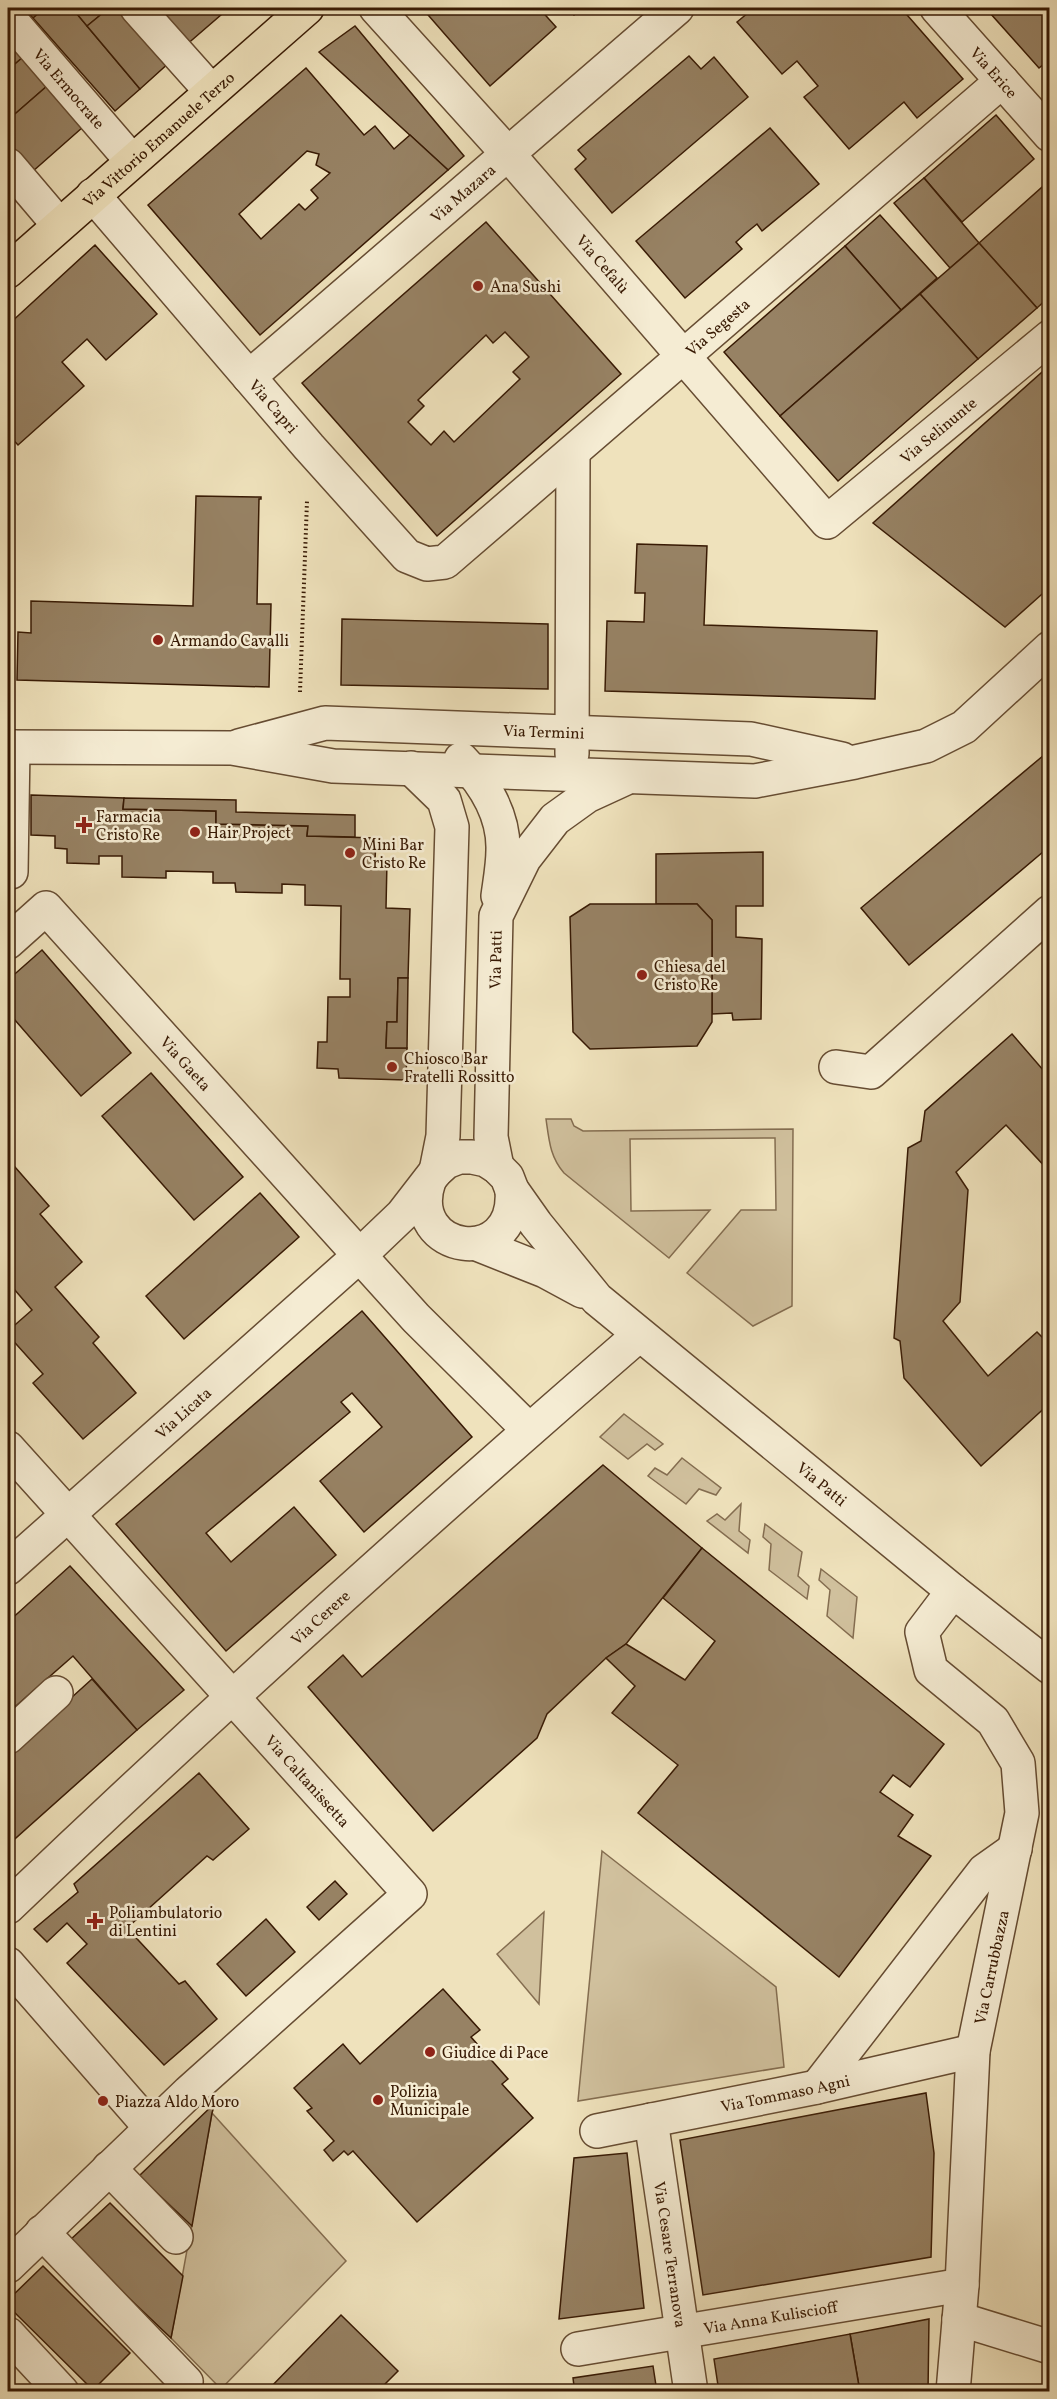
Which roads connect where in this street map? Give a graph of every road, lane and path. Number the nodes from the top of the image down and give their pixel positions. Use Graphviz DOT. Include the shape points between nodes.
graph roads {
  1 [pos="137,8"];
  2 [pos="307,8"];
  3 [pos="376,8"];
  4 [pos="676,8"];
  5 [pos="937,8"];
  6 [pos="8,17"];
  7 [pos="1002,81"];
  8 [pos="212,91"];
  9 [pos="1050,135"];
  10 [pos="507,154"];
  11 [pos="132,161"];
  12 [pos="8,165"];
  13 [pos="93,195"];
  14 [pos="59,225"];
  15 [pos="8,271"];
  16 [pos="1050,337"];
  17 [pos="683,359"];
  18 [pos="249,377"];
  19 [pos="309,447"];
  20 [pos="573,453"];
  21 [pos="827,522"];
  22 [pos="427,564"];
  23 [pos="1050,648"];
  24 [pos="429,727"];
  25 [pos="298,729"];
  26 [pos="498,729"];
  27 [pos="573,732"];
  28 [pos="9,746"];
  29 [pos="232,748"];
  30 [pos="855,762"];
  31 [pos="411,768"];
  32 [pos="472,771"];
  33 [pos="571,774"];
  34 [pos="631,776"];
  35 [pos="555,819"];
  36 [pos="452,827"];
  37 [pos="9,870"];
  38 [pos="46,908"];
  39 [pos="1050,912"];
  40 [pos="496,916"];
  41 [pos="8,942"];
  42 [pos="836,1067"];
  43 [pos="433,1176"];
  44 [pos="504,1178"];
  45 [pos="441,1234"];
  46 [pos="477,1244"];
  47 [pos="359,1256"];
  48 [pos="597,1299"];
  49 [pos="639,1335"];
  50 [pos="529,1430"];
  51 [pos="8,1448"];
  52 [pos="67,1515"];
  53 [pos="8,1568"];
  54 [pos="953,1591"];
  55 [pos="1050,1666"];
  56 [pos="56,1693"];
  57 [pos="233,1698"];
  58 [pos="8,1737"];
  59 [pos="1015,1849"];
  60 [pos="8,1907"];
  61 [pos="8,1964"];
  62 [pos="973,2051"];
  63 [pos="818,2087"];
  64 [pos="651,2120"];
  65 [pos="151,2128"];
  66 [pos="597,2131"];
  67 [pos="109,2168"];
  68 [pos="42,2232"];
  69 [pos="176,2237"];
  70 [pos="8,2265"];
  71 [pos="962,2285"];
  72 [pos="959,2319"];
  73 [pos="681,2333"];
  74 [pos="8,2334"];
  75 [pos="1050,2347"];
  76 [pos="578,2349"];
  77 [pos="62,2391"];
  78 [pos="183,2391"];
  79 [pos="691,2391"];
  80 [pos="953,2391"];
  1 -- 8 [label="street"];
  2 -- 8 [label="main road, Via Vittorio Emanuele Terzo"];
  3 -- 10 [label="street, Via Cefalù"];
  4 -- 10 [label="street, Via Mazara"];
  5 -- 7 [label="street, Via Erice"];
  6 -- 11 [label="street, Via Ermocrate"];
  7 -- 9 [label="street, Via Erice"];
  7 -- 17 [label="street, Via Segesta"];
  8 -- 11 [label="main road, Via Vittorio Emanuele Terzo"];
  10 -- 17 [label="street, Via Cefalù"];
  10 -- 18 [label="street, Via Mazara"];
  11 -- 13 [label="main road, Via Vittorio Emanuele Terzo"];
  12 -- 14 [label="street"];
  13 -- 14 [label="main road, Via Vittorio Emanuele Terzo"];
  13 -- 18 [label="street, Via Capri"];
  14 -- 15 [label="main road, Via Vittorio Emanuele Terzo"];
  16 -- 21 [label="street, Via Selinunte"];
  17 -- 20 [label="street, Via Segesta"];
  17 -- 21 [label="street, Via Cefalù"];
  18 -- 19 [label="street, Via Capri"];
  19 -- 22 [label="street, Via Capri" via="407,556"];
  19 -- 25 [label="path"];
  20 -- 22 [label="street, Via Segesta" via="445,562"];
  20 -- 27 [label="street"];
  23 -- 30 [label="street, Via Termini" via="964,727 926,746"];
  24 -- 25 [label="street, Via Termini" via="325,723"];
  24 -- 26 [label="street, Via Termini"];
  24 -- 32 [label="street"];
  25 -- 29 [label="street, Via Termini"];
  26 -- 27 [label="street, Via Termini"];
  26 -- 32 [label="street"];
  27 -- 30 [label="street, Via Termini" via="751,739"];
  27 -- 33 [label="street"];
  28 -- 29 [label="street, Via Termini"];
  28 -- 37 [label="street"];
  29 -- 31 [label="street, Via Termini" via="333,766"];
  30 -- 34 [label="street, Via Termini" via="755,781"];
  31 -- 32 [label="street, Via Termini"];
  31 -- 36 [label="street" via="444,800"];
  32 -- 33 [label="street, Via Termini"];
  32 -- 36 [label="street"];
  32 -- 40 [label="street" via="496,808 503,847"];
  33 -- 34 [label="street, Via Termini"];
  33 -- 35 [label="street"];
  34 -- 35 [label="street, Via Patti" via="586,796"];
  35 -- 40 [label="street, Via Patti" via="524,859"];
  36 -- 43 [label="street" via="443,1136"];
  37 -- 38 [label="street, Via Gaeta"];
  38 -- 41 [label="street"];
  38 -- 47 [label="street, Via Gaeta"];
  39 -- 42 [label="street" via="871,1072"];
  40 -- 44 [label="street, Via Patti" via="491,1137"];
  43 -- 44 [label="street" via="446,1162 466,1157 486,1160"];
  43 -- 45 [label="street" via="425,1192 425,1204 433,1226"];
  43 -- 47 [label="street, Via Licata" via="402,1215"];
  44 -- 46 [label="street" via="513,1204 509,1218 491,1239"];
  44 -- 48 [label="street"];
  45 -- 46 [label="street" via="452,1241"];
  45 -- 47 [label="street" via="411,1237"];
  46 -- 48 [label="street" via="545,1270"];
  47 -- 50 [label="street, Via Gaeta"];
  47 -- 52 [label="street, Via Licata"];
  48 -- 49 [label="street, Via Patti"];
  49 -- 50 [label="street, Via Cerere"];
  49 -- 54 [label="street, Via Patti"];
  50 -- 57 [label="street, Via Cerere"];
  51 -- 52 [label="street, Via Caltanissetta"];
  52 -- 53 [label="street, Via Licata"];
  52 -- 57 [label="street, Via Caltanissetta"];
  54 -- 55 [label="street, Via Patti"];
  54 -- 59 [label="street, Via Carrubbazza" via="922,1632 928,1661 931,1670 993,1721 1018,1763 1022,1813"];
  56 -- 58 [label="street"];
  57 -- 60 [label="street, Via Cerere"];
  57 -- 65 [label="street, Via Caltanissetta" via="410,1894"];
  59 -- 62 [label="street, Via Carrubbazza"];
  59 -- 63 [label="street" via="984,1871"];
  61 -- 65 [label="street"];
  62 -- 63 [label="street, Via Tommaso Agni"];
  62 -- 71 [label="street, Via Carrubbazza"];
  63 -- 64 [label="street, Via Tommaso Agni"];
  64 -- 66 [label="street, Via Tommaso Agni"];
  64 -- 73 [label="street, Via Cesare Terranova"];
  65 -- 67 [label="street"];
  67 -- 68 [label="street"];
  67 -- 69 [label="street"];
  68 -- 70 [label="street"];
  68 -- 78 [label="street" via="186,2382"];
  71 -- 72 [label="street, Via Carrubbazza"];
  71 -- 73 [label="street, Via Anna Kuliscioff"];
  72 -- 75 [label="street"];
  72 -- 80 [label="street, Via Carrubbazza"];
  73 -- 76 [label="street, Via Anna Kuliscioff"];
  73 -- 79 [label="street, Via Cesare Terranova"];
  74 -- 77 [label="street"];
}
